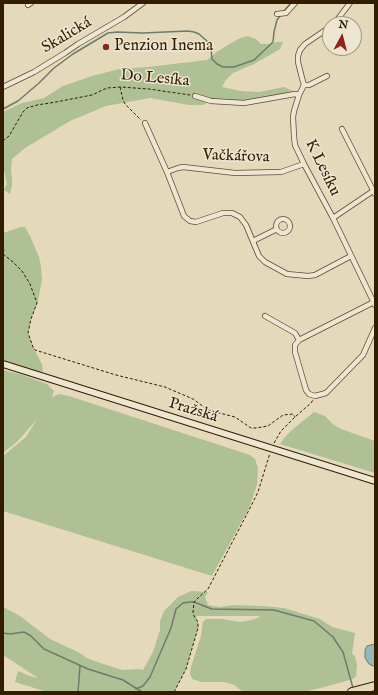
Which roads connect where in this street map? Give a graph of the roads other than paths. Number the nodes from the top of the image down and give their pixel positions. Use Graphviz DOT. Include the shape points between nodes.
graph roads {
  1 [pos="143,3"];
  2 [pos="295,3"];
  3 [pos="350,3"];
  4 [pos="280,14"];
  5 [pos="340,16"];
  6 [pos="322,32"];
  7 [pos="327,76"];
  8 [pos="304,85"];
  9 [pos="3,87"];
  10 [pos="299,95"];
  11 [pos="195,96"];
  12 [pos="145,123"];
  13 [pos="342,129"];
  14 [pos="304,164"];
  15 [pos="167,172"];
  16 [pos="374,192"];
  17 [pos="332,218"];
  18 [pos="277,229"];
  19 [pos="253,241"];
  20 [pos="351,256"];
  21 [pos="375,304"];
  22 [pos="265,316"];
  23 [pos="375,328"];
  24 [pos="299,340"];
  25 [pos="3,364"];
  26 [pos="375,481"];
  27 [pos="375,686"];
  28 [pos="352,692"];
  1 -- 9 [label="street, Skalická" via="34,72"];
  2 -- 4 [label="street" via="286,13"];
  3 -- 5 [label="street"];
  6 -- 8 [label="street" via="300,50 298,62"];
  7 -- 8 [label="street"];
  8 -- 10 [label="street, K Lesíku"];
  10 -- 11 [label="street, Do Lesíka" via="244,103"];
  10 -- 14 [label="street, K Lesíku" via="293,117 294,137"];
  12 -- 15 [label="street"];
  13 -- 16 [label="street"];
  14 -- 15 [label="street, Vačkářova" via="281,172 235,173 183,167"];
  14 -- 17 [label="street, K Lesíku"];
  15 -- 19 [label="street" via="184,216 190,221 196,222 223,213 232,213 240,217 246,225"];
  16 -- 17 [label="street"];
  17 -- 20 [label="street, K Lesíku"];
  18 -- 19 [label="street"];
  19 -- 20 [label="street" via="259,256 265,262 287,274 315,275"];
  20 -- 21 [label="street, K Lesíku"];
  21 -- 24 [label="street"];
  22 -- 24 [label="street" via="294,333"];
  23 -- 24 [label="street" via="363,355 326,393 315,396 306,390 295,345"];
  25 -- 26 [label="main road, Pražská"];
  27 -- 28 [label="highway"];
}
